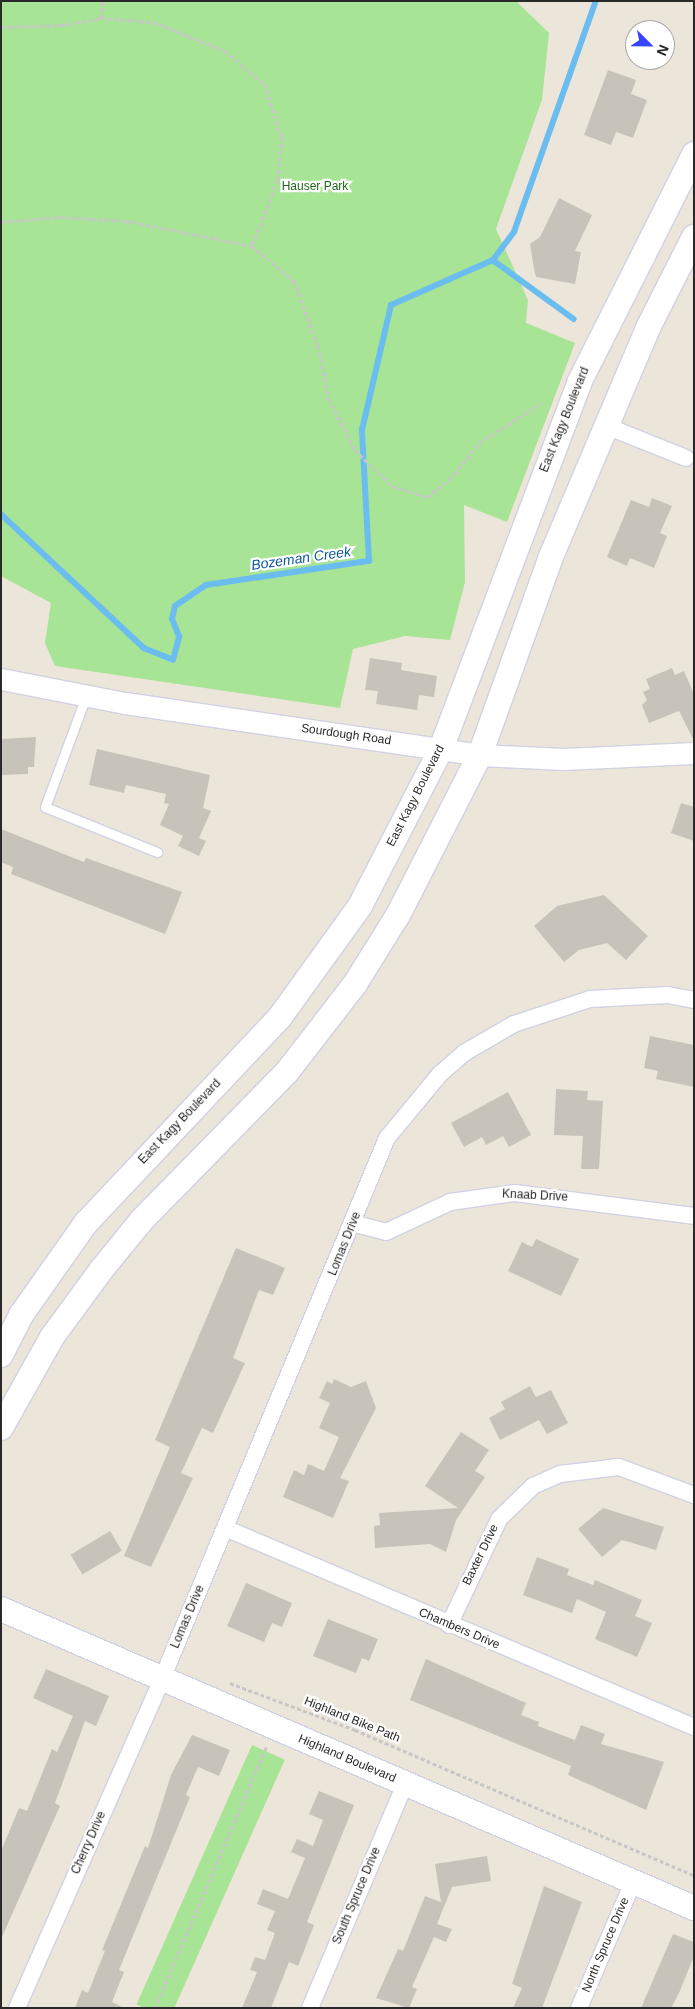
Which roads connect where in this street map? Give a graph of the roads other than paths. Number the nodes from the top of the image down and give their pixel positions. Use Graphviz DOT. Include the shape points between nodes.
graph roads {
  1 [pos="694,154"];
  2 [pos="694,237"];
  3 [pos="606,426"];
  4 [pos="686,458"];
  5 [pos="1,679"];
  6 [pos="86,696"];
  7 [pos="441,749"];
  8 [pos="694,753"];
  9 [pos="480,755"];
  10 [pos="157,852"];
  11 [pos="694,1000"];
  12 [pos="694,1216"];
  13 [pos="355,1224"];
  14 [pos="1,1355"];
  15 [pos="1,1428"];
  16 [pos="694,1495"];
  17 [pos="225,1528"];
  18 [pos="1,1609"];
  19 [pos="449,1625"];
  20 [pos="162,1679"];
  21 [pos="694,1727"];
  22 [pos="405,1784"];
  23 [pos="633,1882"];
  24 [pos="694,1908"];
  25 [pos="17,2008"];
  26 [pos="310,2008"];
  27 [pos="579,2008"];
  1 -- 7 [label="main road, East Kagy Boulevard" via="580,381"];
  2 -- 3 [label="main road" via="648,328"];
  3 -- 4 [label="street"];
  3 -- 9 [label="main road" via="550,559"];
  5 -- 6 [label="street, Sourdough Road"];
  6 -- 7 [label="street, Sourdough Road"];
  6 -- 10 [label="lane" via="45,807"];
  7 -- 9 [label="street, Sourdough Road"];
  7 -- 14 [label="main road, East Kagy Boulevard" via="360,906 316,971 280,1017 86,1222 21,1315"];
  8 -- 9 [label="street, Sourdough Road" via="563,759"];
  9 -- 15 [label="main road" via="398,915 355,984 287,1072 142,1220 102,1269 52,1336"];
  11 -- 13 [label="street, Lomas Drive" via="668,995 590,999 539,1013 464,1053 416,1098 387,1138"];
  12 -- 13 [label="street, Knaab Drive" via="515,1193 450,1202 386,1232"];
  13 -- 17 [label="street, Lomas Drive"];
  16 -- 19 [label="street, Baxter Drive" via="619,1467 568,1472 533,1486 499,1519"];
  17 -- 19 [label="street, Chambers Drive"];
  17 -- 20 [label="street, Lomas Drive"];
  18 -- 20 [label="main road, Highland Boulevard"];
  19 -- 21 [label="street, Chambers Drive"];
  20 -- 22 [label="main road, Highland Boulevard"];
  20 -- 25 [label="street, Cherry Drive"];
  22 -- 23 [label="main road, Highland Boulevard"];
  22 -- 26 [label="street, South Spruce Drive"];
  23 -- 24 [label="main road, Highland Boulevard"];
  23 -- 27 [label="street, North Spruce Drive"];
}
